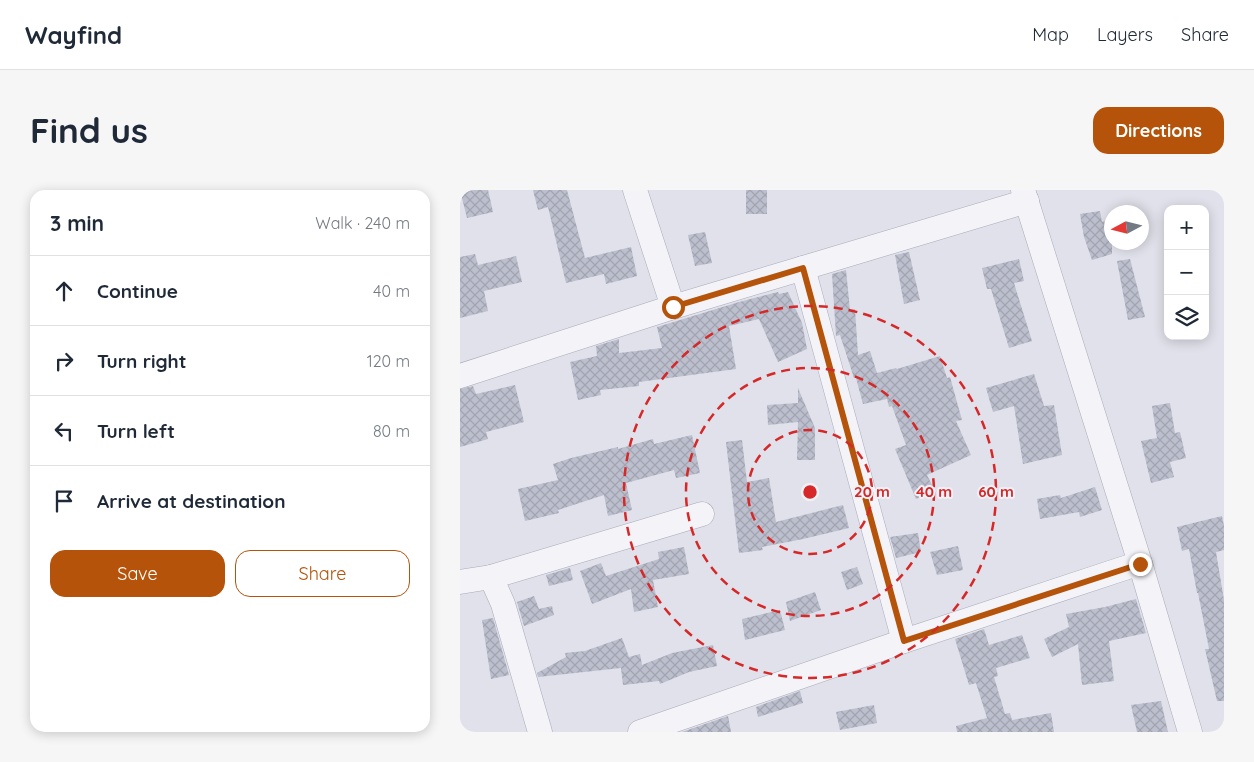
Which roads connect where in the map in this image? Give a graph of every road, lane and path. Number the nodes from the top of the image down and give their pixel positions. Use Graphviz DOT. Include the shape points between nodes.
graph roads {
  1 [pos="635,190"];
  2 [pos="1025,195"];
  3 [pos="803,268"];
  4 [pos="673,307"];
  5 [pos="460,376"];
  6 [pos="702,514"];
  7 [pos="1140,564"];
  8 [pos="491,577"];
  9 [pos="460,582"];
  10 [pos="904,641"];
  11 [pos="540,732"];
  12 [pos="640,732"];
  13 [pos="1190,732"];
  1 -- 4 [label="street"];
  2 -- 3 [label="street"];
  2 -- 7 [label="street"];
  3 -- 4 [label="street"];
  3 -- 10 [label="street"];
  4 -- 5 [label="street"];
  6 -- 8 [label="street"];
  7 -- 10 [label="street"];
  7 -- 13 [label="street"];
  8 -- 9 [label="street"];
  8 -- 11 [label="street" via="504,604"];
  10 -- 12 [label="street"];
}
